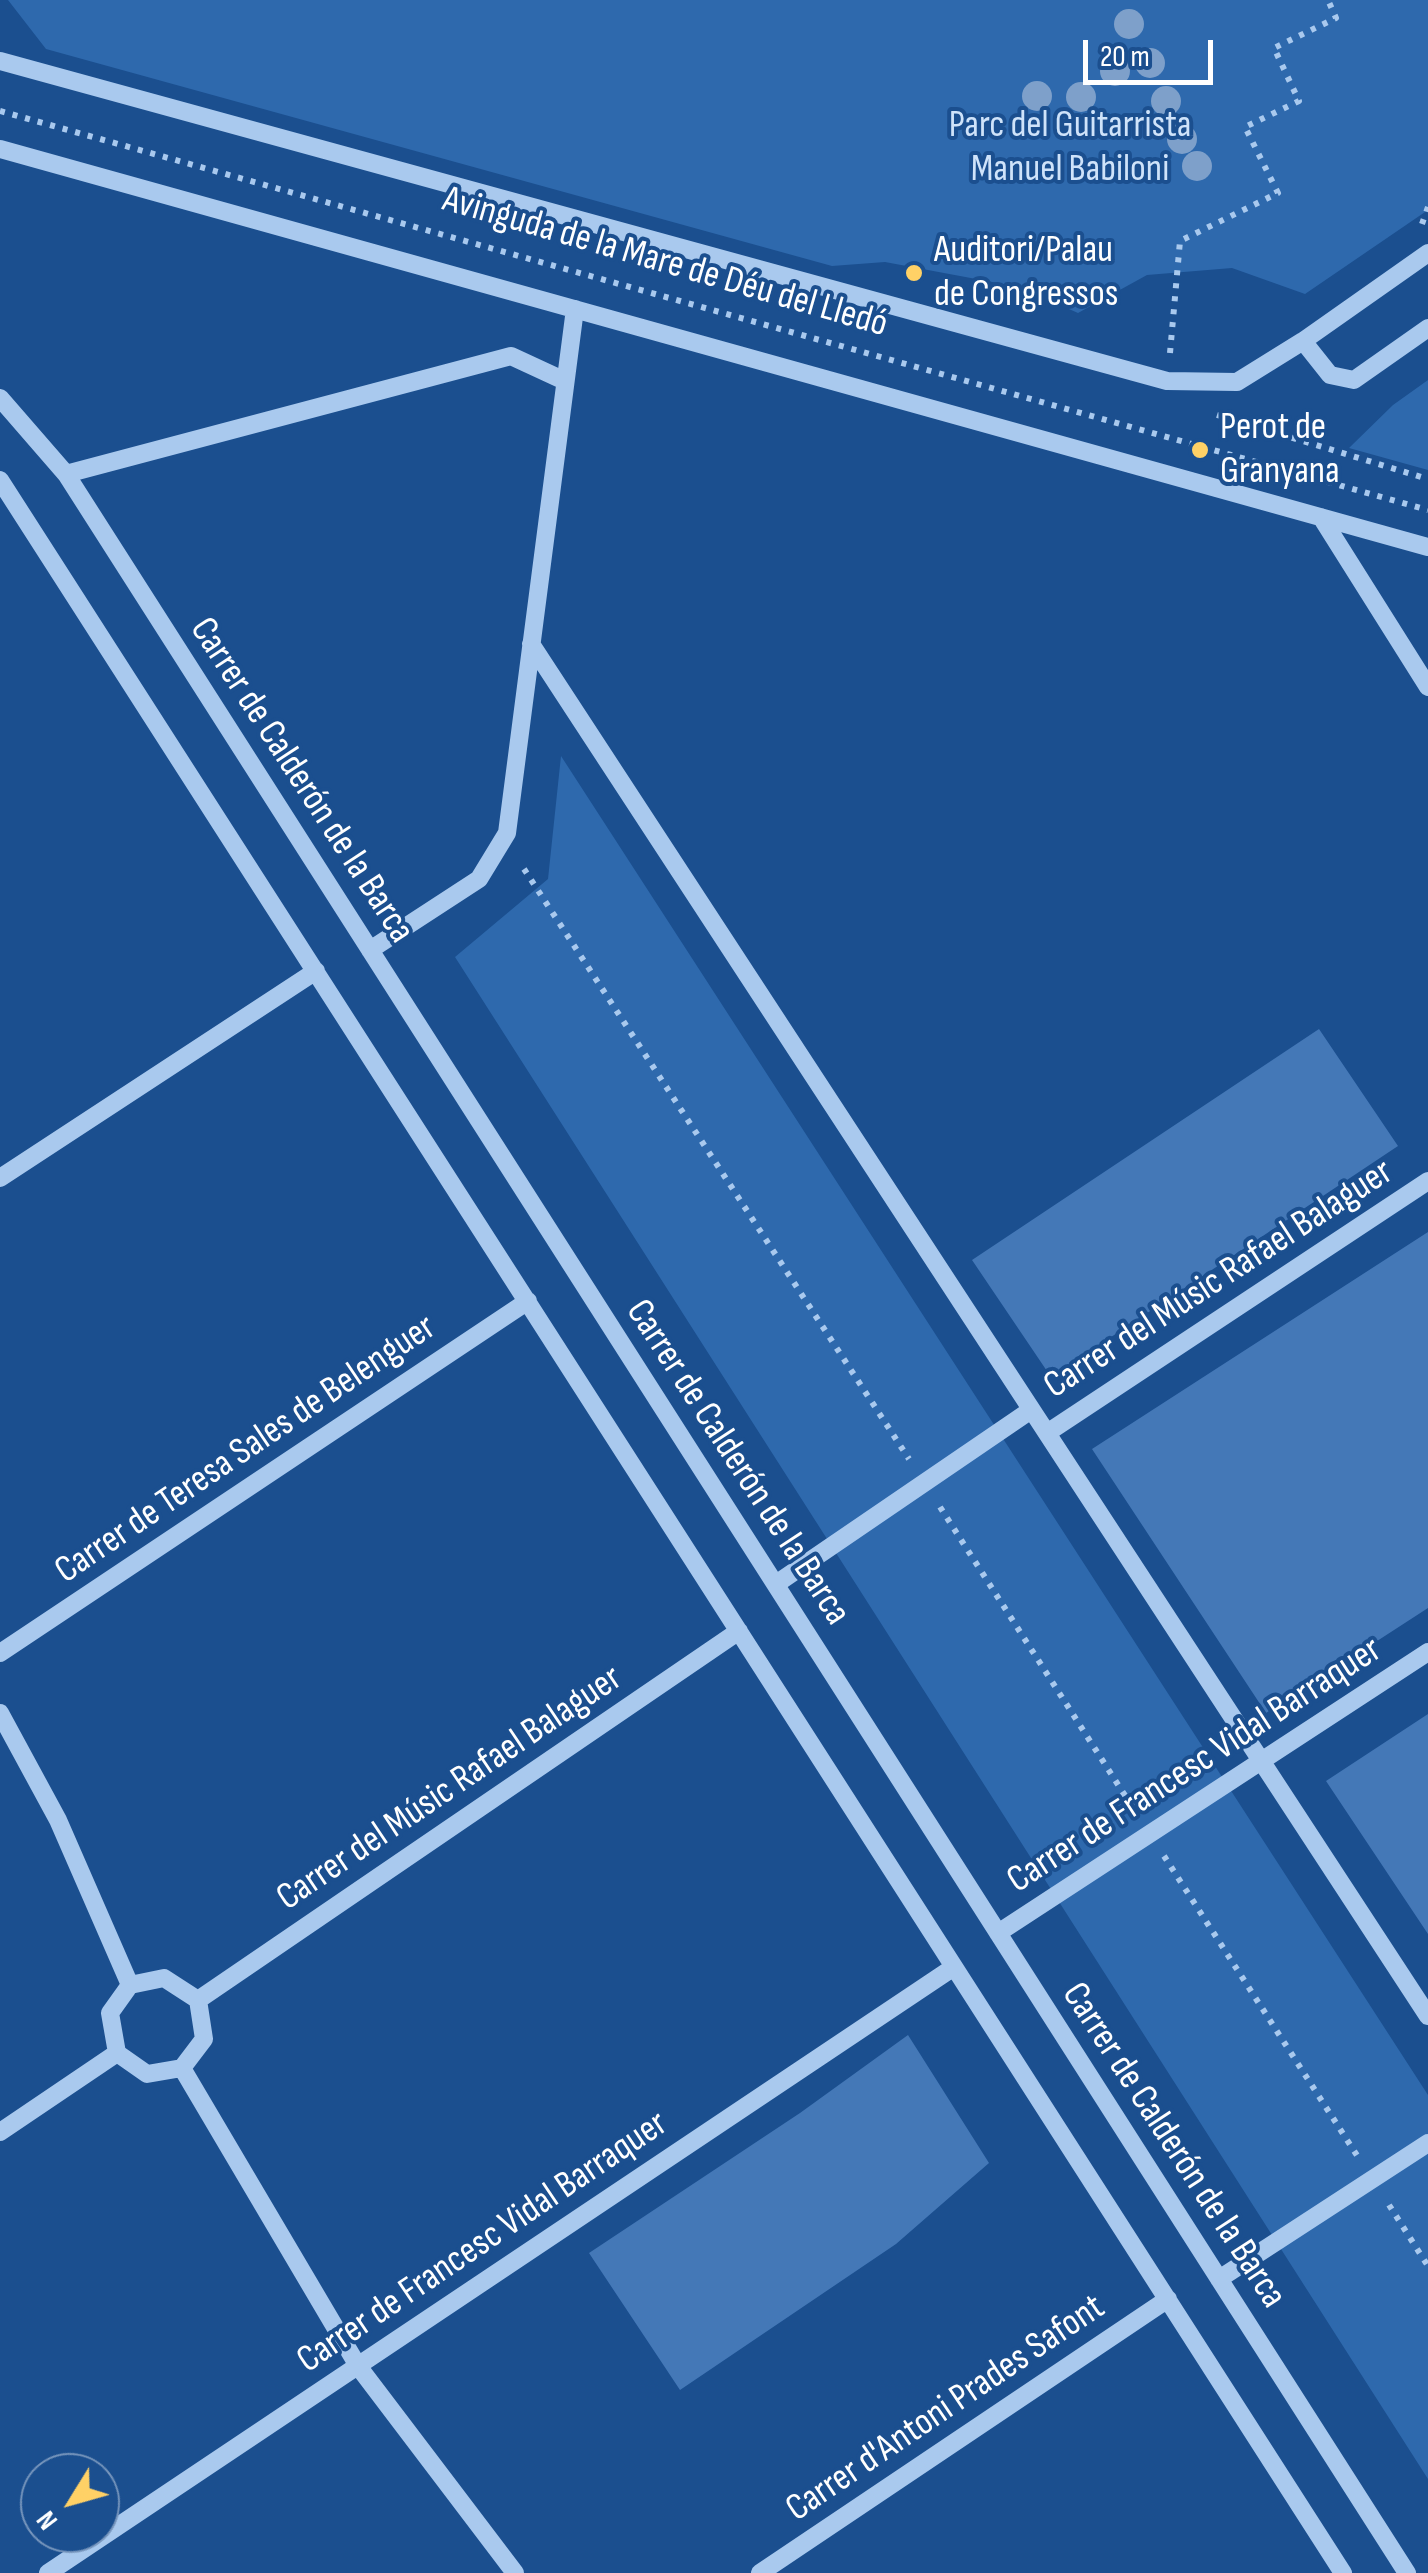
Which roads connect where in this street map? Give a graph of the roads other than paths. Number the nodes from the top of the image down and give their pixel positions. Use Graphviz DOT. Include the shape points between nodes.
graph roads {
  1 [pos="0,61"];
  2 [pos="0,148"];
  3 [pos="1428,253"];
  4 [pos="575,309"];
  5 [pos="1428,328"];
  6 [pos="1303,340"];
  7 [pos="565,381"];
  8 [pos="0,398"];
  9 [pos="66,474"];
  10 [pos="0,480"];
  11 [pos="1321,517"];
  12 [pos="1428,547"];
  13 [pos="532,644"];
  14 [pos="1428,687"];
  15 [pos="370,950"];
  16 [pos="316,972"];
  17 [pos="0,1178"];
  18 [pos="1428,1181"];
  19 [pos="528,1301"];
  20 [pos="1032,1410"];
  21 [pos="1047,1432"];
  22 [pos="776,1584"];
  23 [pos="739,1632"];
  24 [pos="1428,1652"];
  25 [pos="0,1653"];
  26 [pos="0,1712"];
  27 [pos="1261,1762"];
  28 [pos="998,1933"];
  29 [pos="954,1966"];
  30 [pos="130,1984"];
  31 [pos="198,2000"];
  32 [pos="1428,2016"];
  33 [pos="116,2053"];
  34 [pos="182,2068"];
  35 [pos="0,2132"];
  36 [pos="1428,2143"];
  37 [pos="1219,2279"];
  38 [pos="1168,2300"];
  39 [pos="358,2366"];
  40 [pos="48,2573"];
  41 [pos="515,2573"];
  42 [pos="760,2573"];
  43 [pos="1343,2573"];
  44 [pos="1407,2573"];
  1 -- 6 [label="street, Avinguda de la Mare de Déu del Lledó" via="1168,381 1237,382"];
  2 -- 4 [label="street, Avinguda de la Mare de Déu del Lledó"];
  3 -- 6 [label="street, Avinguda de la Mare de Déu del Lledó"];
  4 -- 7 [label="street"];
  4 -- 11 [label="street, Avinguda de la Mare de Déu del Lledó"];
  5 -- 6 [label="street" via="1354,380 1330,375"];
  7 -- 9 [label="street" via="511,356"];
  7 -- 13 [label="street"];
  8 -- 9 [label="street, Carrer de Calderón de la Barca"];
  9 -- 15 [label="street, Carrer de Calderón de la Barca"];
  10 -- 16 [label="street"];
  11 -- 12 [label="street, Avinguda de la Mare de Déu del Lledó"];
  11 -- 14 [label="street"];
  13 -- 15 [label="street" via="507,833 480,879"];
  13 -- 20 [label="street"];
  15 -- 22 [label="street, Carrer de Calderón de la Barca"];
  16 -- 17 [label="street"];
  16 -- 19 [label="street"];
  18 -- 21 [label="street, Carrer del Músic Rafael Balaguer"];
  19 -- 23 [label="street"];
  19 -- 25 [label="street, Carrer de Teresa Sales de Belenguer"];
  20 -- 21 [label="street"];
  20 -- 22 [label="street, Carrer del Músic Rafael Balaguer"];
  21 -- 27 [label="street"];
  22 -- 28 [label="street, Carrer de Calderón de la Barca"];
  23 -- 29 [label="street"];
  23 -- 31 [label="street, Carrer del Músic Rafael Balaguer"];
  24 -- 27 [label="street, Carrer de Francesc Vidal Barraquer"];
  26 -- 30 [label="street" via="58,1820"];
  27 -- 28 [label="street, Carrer de Francesc Vidal Barraquer"];
  27 -- 32 [label="street"];
  28 -- 37 [label="street, Carrer de Calderón de la Barca"];
  29 -- 38 [label="street"];
  29 -- 39 [label="street, Carrer de Francesc Vidal Barraquer"];
  30 -- 31 [label="street" via="164,1978"];
  30 -- 33 [label="street" via="110,2013"];
  31 -- 34 [label="street" via="204,2039"];
  33 -- 34 [label="street" via="147,2074"];
  33 -- 35 [label="street"];
  34 -- 39 [label="street"];
  36 -- 37 [label="street"];
  37 -- 44 [label="street, Carrer de Calderón de la Barca"];
  38 -- 42 [label="street, Carrer d'Antoni Prades Safont"];
  38 -- 43 [label="street"];
  39 -- 40 [label="street, Carrer de Francesc Vidal Barraquer"];
  39 -- 41 [label="street"];
}
